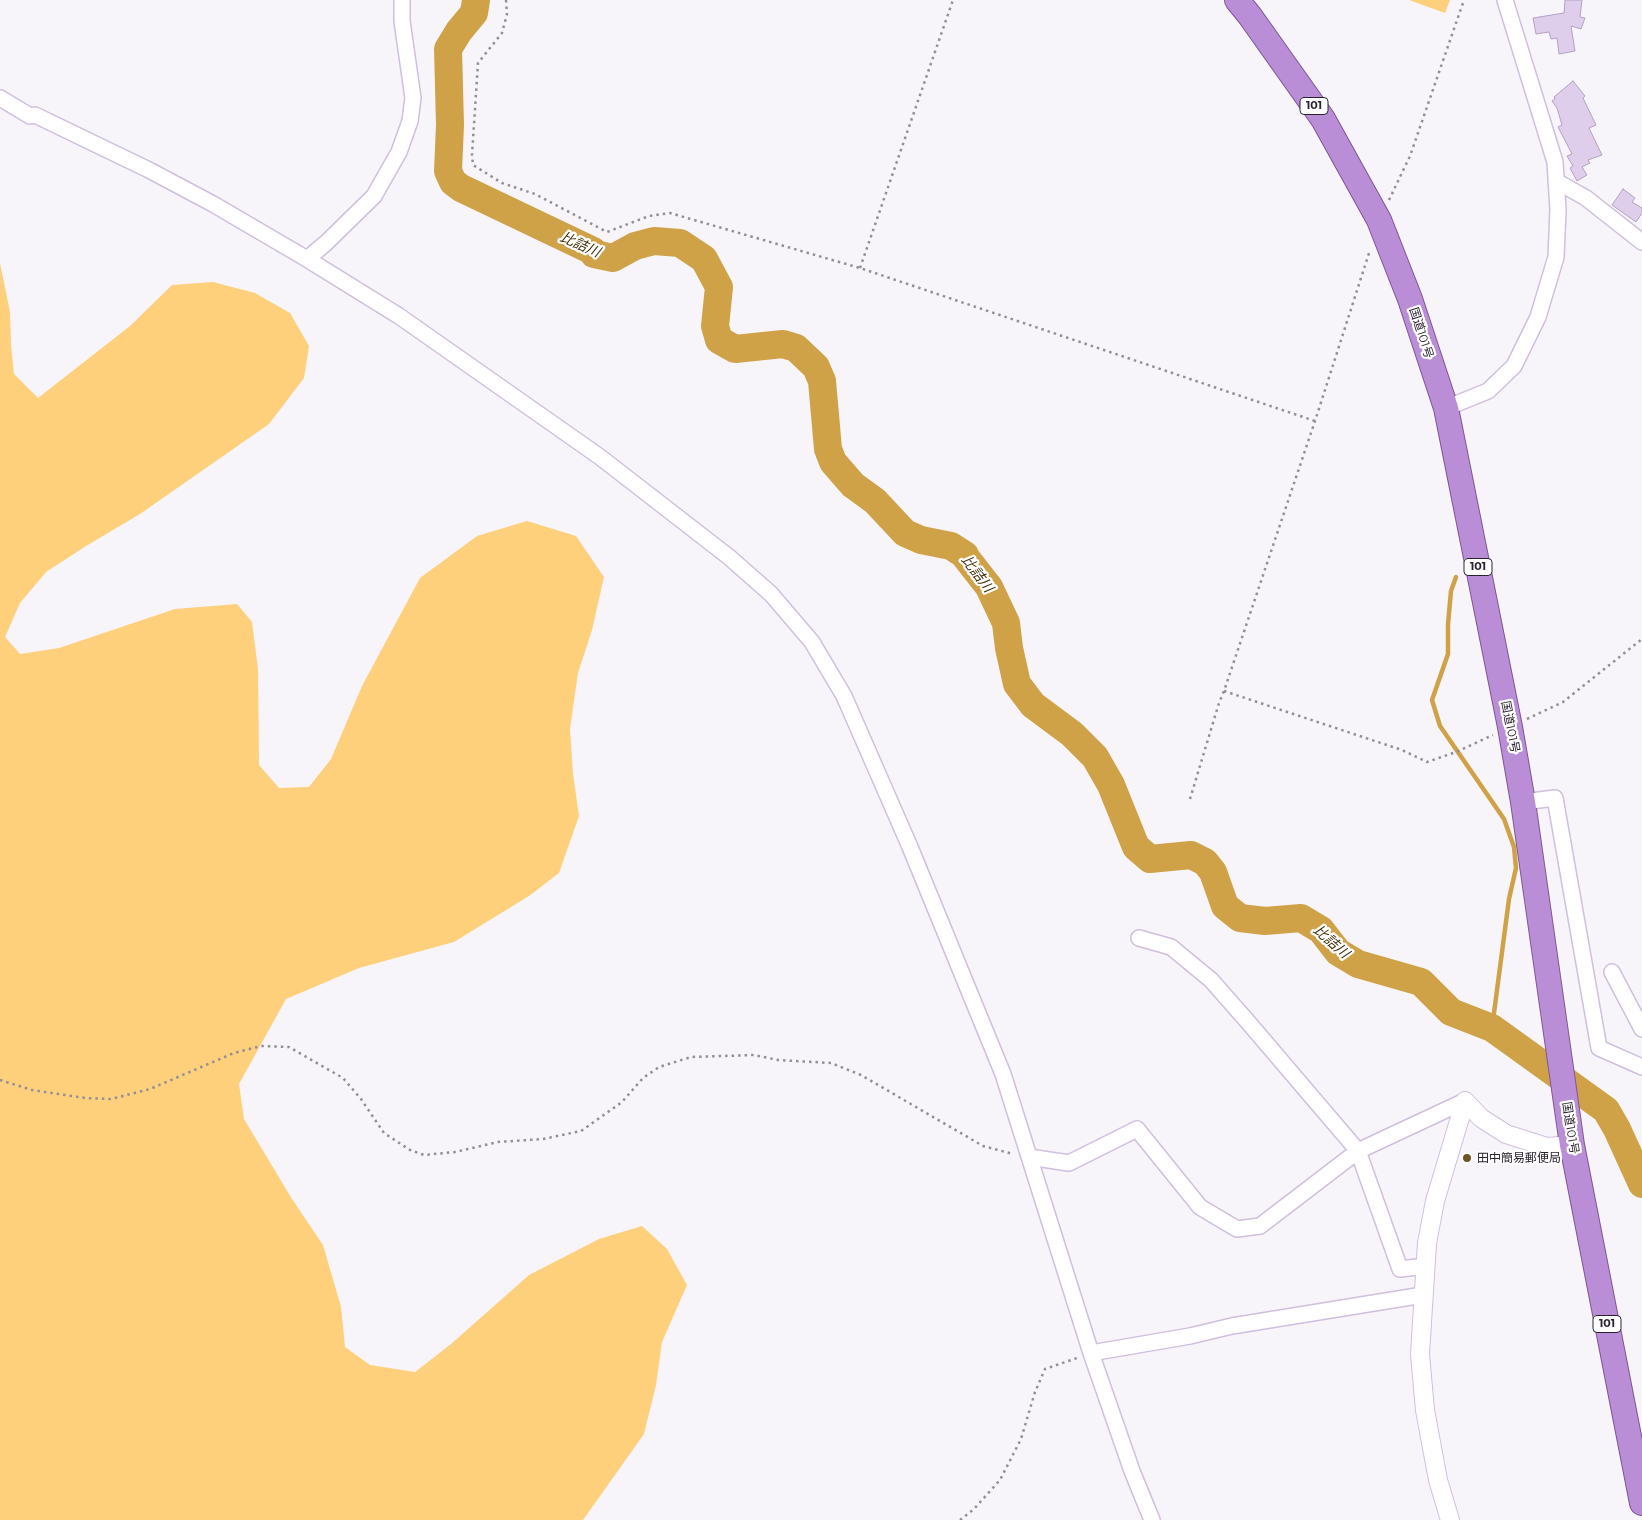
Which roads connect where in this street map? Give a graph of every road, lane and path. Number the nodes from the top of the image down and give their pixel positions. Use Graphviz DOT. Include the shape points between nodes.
graph roads {
  1 [pos="402,0"];
  2 [pos="506,0"];
  3 [pos="953,0"];
  4 [pos="1237,0"];
  5 [pos="1464,0"];
  6 [pos="1505,0"];
  7 [pos="0,98"];
  8 [pos="1556,181"];
  9 [pos="1379,220"];
  10 [pos="1642,242"];
  11 [pos="1371,248"];
  12 [pos="307,259"];
  13 [pos="860,268"];
  14 [pos="1446,408"];
  15 [pos="1315,421"];
  16 [pos="1642,639"];
  17 [pos="1224,692"];
  18 [pos="1510,727"];
  19 [pos="1190,799"];
  20 [pos="1523,802"];
  21 [pos="1139,938"];
  22 [pos="1612,972"];
  23 [pos="1642,1028"];
  24 [pos="1642,1067"];
  25 [pos="0,1080"];
  26 [pos="1465,1101"];
  27 [pos="1572,1145"];
  28 [pos="1358,1151"];
  29 [pos="1029,1158"];
  30 [pos="1425,1266"];
  31 [pos="1423,1295"];
  32 [pos="1091,1353"];
  33 [pos="1642,1503"];
  34 [pos="960,1520"];
  35 [pos="1152,1520"];
  36 [pos="1450,1520"];
  1 -- 12 [label="street" via="402,21 414,98 399,152 374,196"];
  2 -- 13 [label="path" via="507,14 502,33 478,63 473,165 502,183 535,194 607,232 649,216 670,214"];
  3 -- 13 [label="path"];
  4 -- 9 [label="highway, 国道101号 / 101" via="1323,119"];
  5 -- 9 [label="path" via="1410,156"];
  6 -- 8 [label="street" via="1555,162"];
  7 -- 12 [label="street" via="30,116 35,115 149,170"];
  8 -- 10 [label="street" via="1586,198"];
  8 -- 14 [label="street" via="1556,257 1538,317 1514,366 1488,391"];
  9 -- 14 [label="highway, 国道101号 / 101" via="1410,299"];
  11 -- 15 [label="path"];
  12 -- 29 [label="street" via="399,316 600,456 730,557 771,594 812,642 844,696 910,847 1003,1074"];
  13 -- 15 [label="path"];
  14 -- 18 [label="highway, 国道101号 / 101"];
  15 -- 17 [label="path"];
  16 -- 18 [label="path" via="1564,702"];
  17 -- 18 [label="path" via="1402,750 1427,762"];
  17 -- 19 [label="path"];
  18 -- 20 [label="highway, 国道101号 / 101"];
  20 -- 24 [label="street" via="1555,798 1599,1048"];
  20 -- 27 [label="highway, 国道101号 / 101"];
  21 -- 28 [label="street" via="1171,947 1211,980"];
  22 -- 23 [label="street"];
  25 -- 29 [label="path" via="32,1090 111,1099 150,1089 234,1053 261,1046 289,1047 343,1078 384,1133 424,1155 581,1131 622,1102 642,1078 660,1067 690,1057 754,1056 831,1063 861,1075 983,1146"];
  26 -- 27 [label="street" via="1481,1118 1506,1134 1546,1147"];
  26 -- 28 [label="street"];
  26 -- 30 [label="street" via="1435,1202"];
  27 -- 33 [label="highway, 国道101号 / 101"];
  28 -- 29 [label="street" via="1260,1226 1237,1230 1200,1207 1137,1129 1069,1163"];
  28 -- 30 [label="street" via="1400,1269"];
  29 -- 32 [label="street"];
  30 -- 31 [label="street"];
  31 -- 32 [label="street"];
  31 -- 36 [label="street" via="1420,1354 1425,1410 1438,1480"];
  32 -- 34 [label="path" via="1046,1369 1035,1392 1021,1439 1000,1480"];
  32 -- 35 [label="street"];
}
